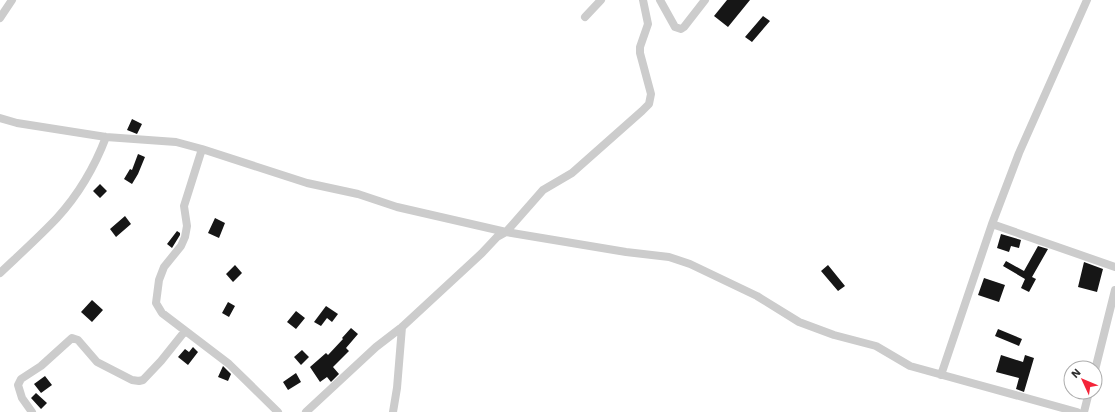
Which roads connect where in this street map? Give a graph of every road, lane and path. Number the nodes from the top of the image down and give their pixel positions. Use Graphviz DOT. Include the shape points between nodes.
graph roads {
  1 [pos="12,0"];
  2 [pos="601,0"];
  3 [pos="643,0"];
  4 [pos="660,0"];
  5 [pos="705,0"];
  6 [pos="1087,0"];
  7 [pos="585,17"];
  8 [pos="0,18"];
  9 [pos="0,118"];
  10 [pos="106,137"];
  11 [pos="202,149"];
  12 [pos="992,224"];
  13 [pos="506,232"];
  14 [pos="1115,267"];
  15 [pos="0,273"];
  16 [pos="1115,290"];
  17 [pos="402,327"];
  18 [pos="186,331"];
  19 [pos="1098,360"];
  20 [pos="941,375"];
  21 [pos="1088,400"];
  22 [pos="32,412"];
  23 [pos="278,412"];
  24 [pos="306,412"];
  25 [pos="393,412"];
  26 [pos="1077,412"];
  27 [pos="1084,412"];
  1 -- 8 [label="street"];
  2 -- 7 [label="street"];
  3 -- 13 [label="street" via="648,24 640,53 652,94 649,104 572,173 543,190"];
  4 -- 5 [label="street" via="674,27 681,29"];
  6 -- 12 [label="street" via="1019,153"];
  9 -- 10 [label="street"];
  10 -- 11 [label="street" via="176,142"];
  10 -- 15 [label="street" via="99,156 80,188 58,217"];
  11 -- 13 [label="street" via="307,183"];
  11 -- 18 [label="street" via="184,206 187,226 185,237 164,267 159,280 156,303 162,313"];
  12 -- 14 [label="street"];
  12 -- 20 [label="street"];
  13 -- 17 [label="street" via="497,237"];
  13 -- 20 [label="street" via="669,257 690,264 757,296 799,322 876,346 910,366"];
  16 -- 19 [label="street"];
  17 -- 24 [label="street" via="376,347"];
  17 -- 25 [label="street"];
  18 -- 22 [label="street" via="161,362 139,381 97,362 78,340 72,338 19,382 22,398"];
  18 -- 23 [label="street" via="229,364"];
  20 -- 26 [label="street"];
  21 -- 27 [label="street"];
}
